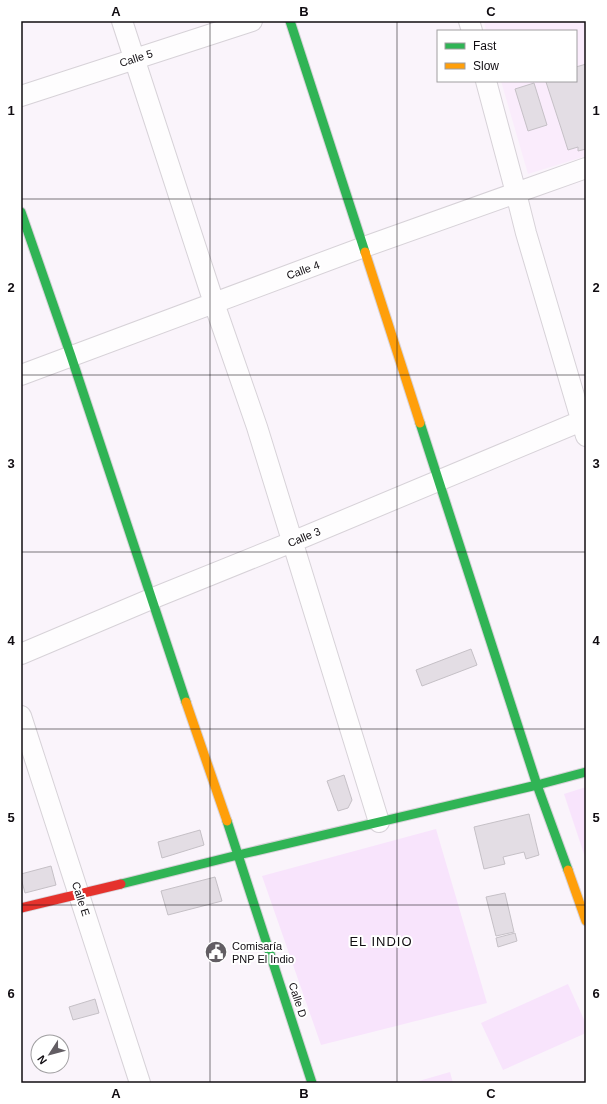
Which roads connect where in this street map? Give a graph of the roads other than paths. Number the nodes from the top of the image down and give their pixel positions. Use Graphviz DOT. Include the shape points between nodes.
graph roads {
  1 [pos="122,21"];
  2 [pos="252,21"];
  3 [pos="290,21"];
  4 [pos="135,58"];
  5 [pos="486,82"];
  6 [pos="21,96"];
  7 [pos="586,168"];
  8 [pos="516,193"];
  9 [pos="21,212"];
  10 [pos="364,247"];
  11 [pos="214,303"];
  12 [pos="71,356"];
  13 [pos="21,375"];
  14 [pos="585,425"];
  15 [pos="439,480"];
  16 [pos="292,542"];
  17 [pos="151,599"];
  18 [pos="21,654"];
  19 [pos="21,716"];
  20 [pos="586,772"];
  21 [pos="537,785"];
  22 [pos="378,822"];
  23 [pos="238,855"];
  24 [pos="79,894"];
  25 [pos="21,908"];
  26 [pos="586,921"];
  27 [pos="140,1083"];
  28 [pos="312,1083"];
  1 -- 4 [label="street"];
  2 -- 4 [label="street, Calle 5"];
  3 -- 10 [label="street"];
  4 -- 6 [label="street, Calle 5"];
  4 -- 11 [label="street"];
  5 -- 8 [label="street"];
  7 -- 8 [label="street, Calle 4"];
  8 -- 10 [label="street, Calle 4"];
  8 -- 14 [label="street"];
  9 -- 12 [label="street, Calle D"];
  10 -- 11 [label="street, Calle 4"];
  10 -- 15 [label="street"];
  11 -- 12 [label="street, Calle 4"];
  11 -- 16 [label="street" via="257,427"];
  12 -- 13 [label="street, Calle 4"];
  12 -- 17 [label="street, Calle D"];
  14 -- 15 [label="street, Calle 3"];
  15 -- 16 [label="street, Calle 3"];
  15 -- 21 [label="street"];
  16 -- 17 [label="street, Calle 3"];
  16 -- 22 [label="street"];
  17 -- 18 [label="street, Calle 3"];
  17 -- 23 [label="street, Calle D"];
  19 -- 24 [label="street, Calle E"];
  20 -- 21 [label="street"];
  21 -- 22 [label="street"];
  21 -- 26 [label="street"];
  22 -- 23 [label="street"];
  23 -- 24 [label="street"];
  23 -- 28 [label="street, Calle D"];
  24 -- 25 [label="street"];
  24 -- 27 [label="street, Calle E"];
}
